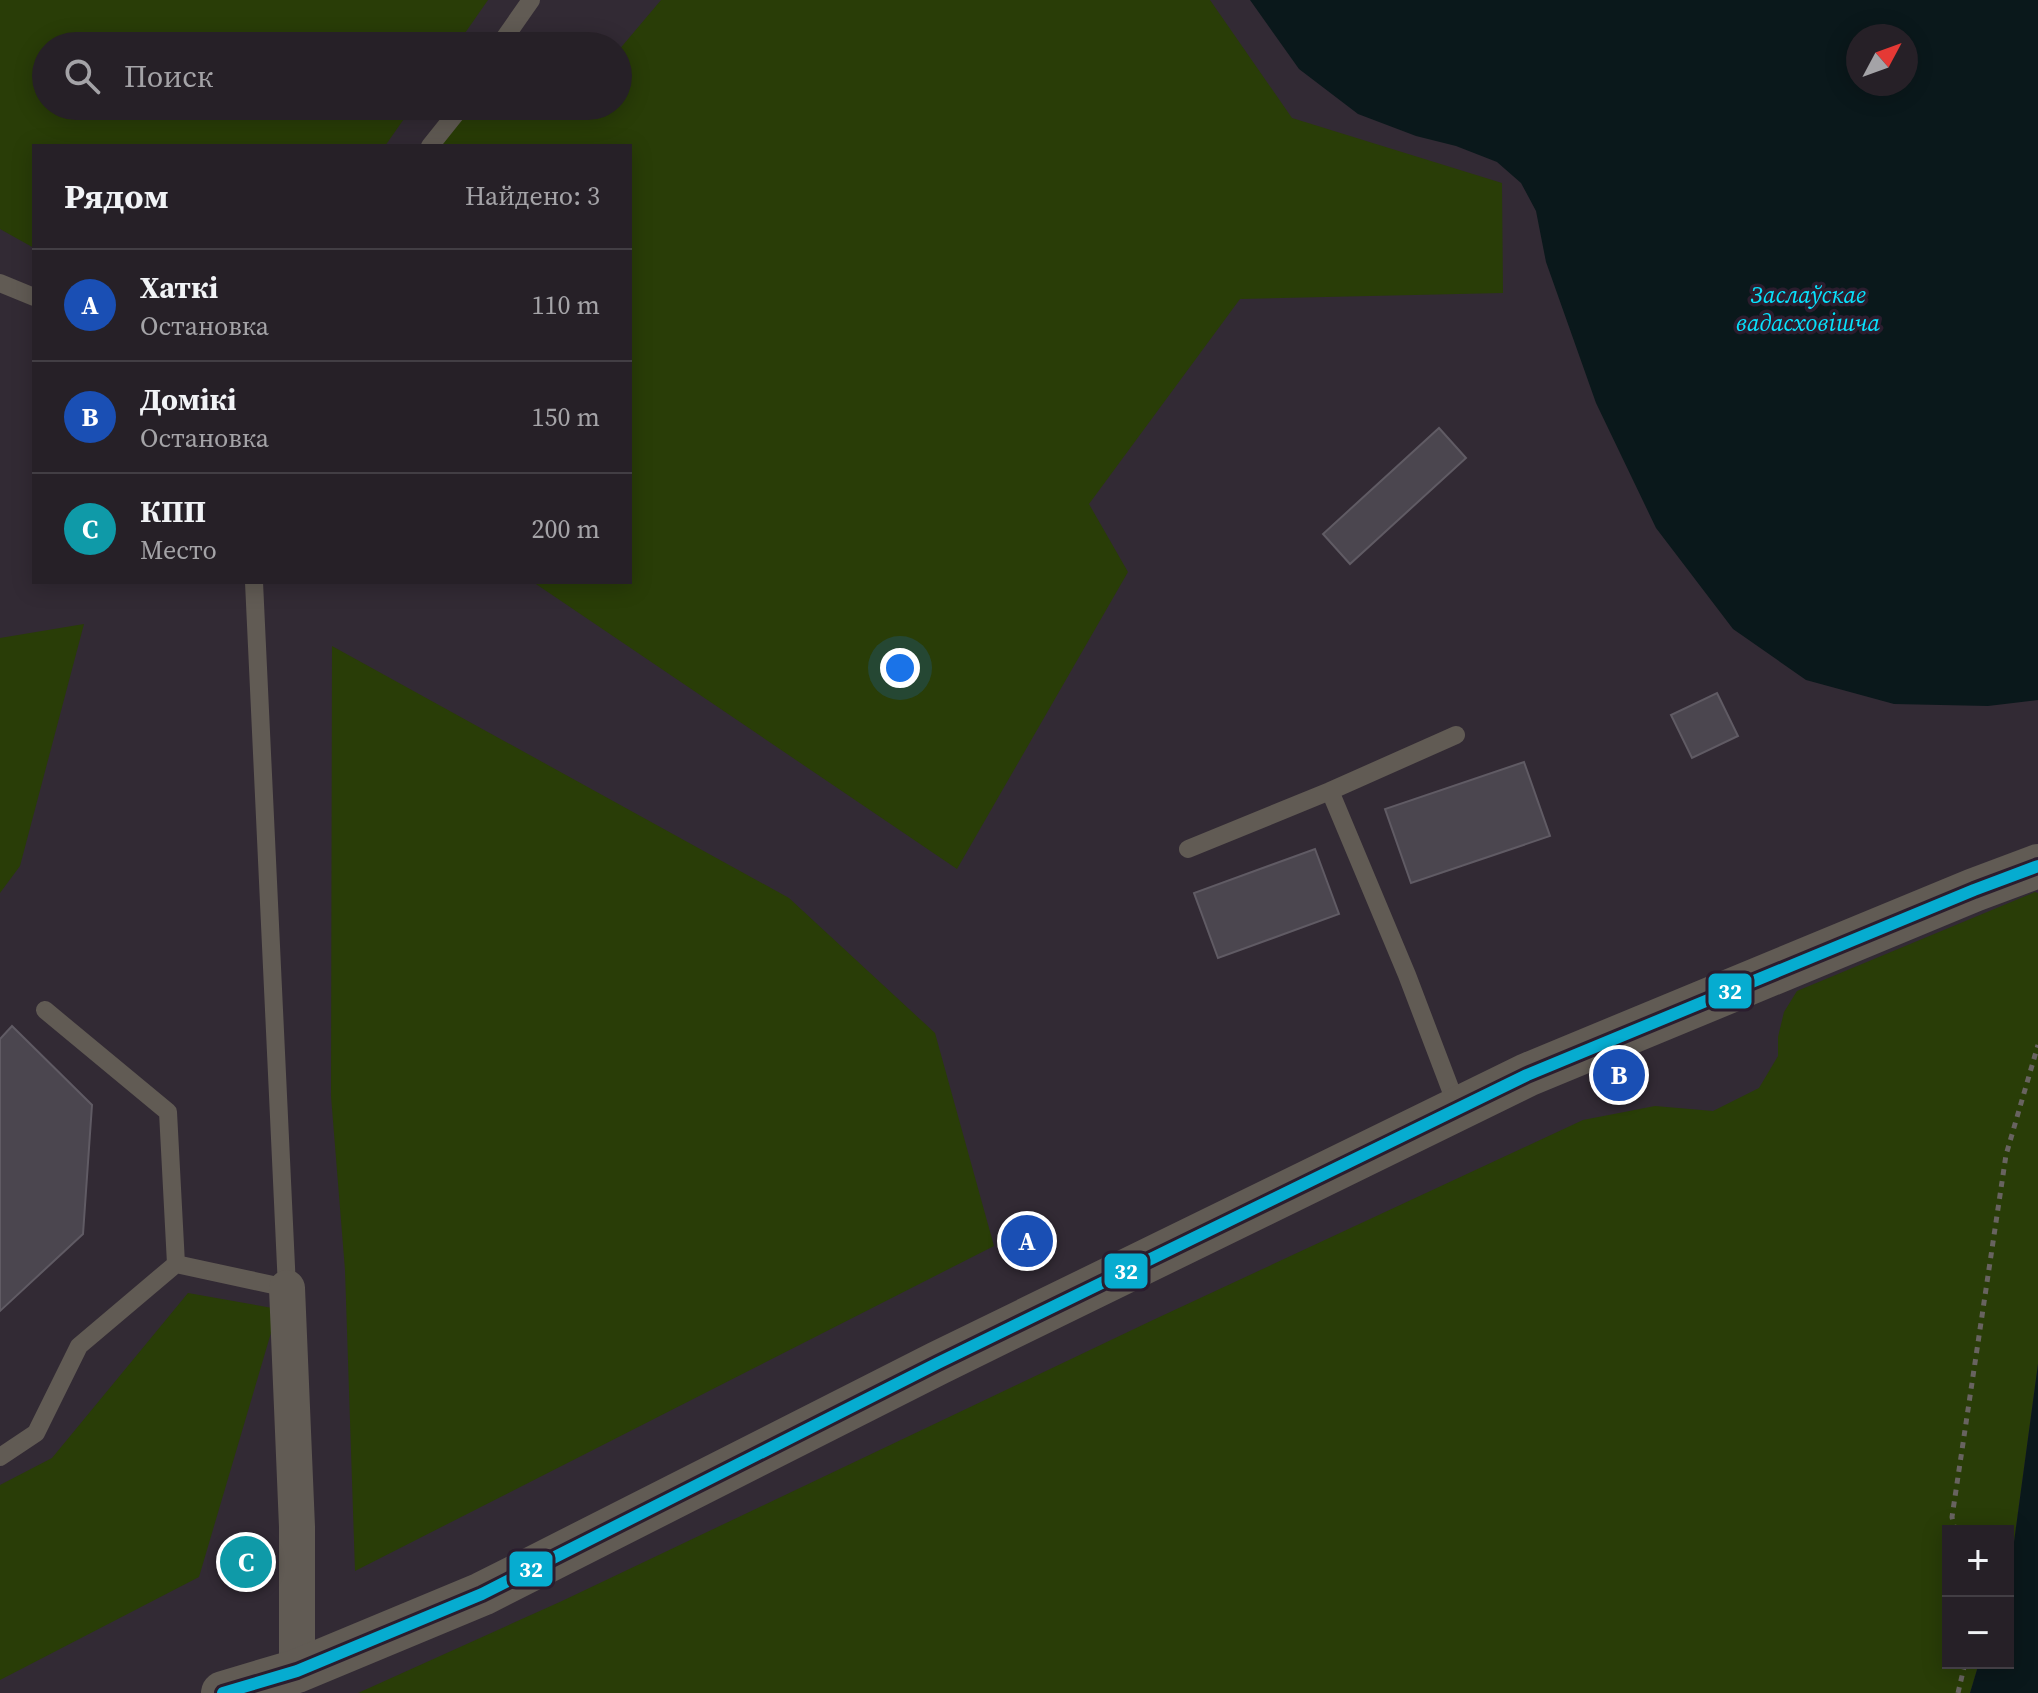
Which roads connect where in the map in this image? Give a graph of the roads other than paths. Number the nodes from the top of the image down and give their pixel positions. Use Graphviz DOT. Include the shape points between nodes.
graph roads {
  1 [pos="531,0"];
  2 [pos="509,32"];
  3 [pos="451,120"];
  4 [pos="432,144"];
  5 [pos="0,283"];
  6 [pos="32,296"];
  7 [pos="254,584"];
  8 [pos="1456,735"];
  9 [pos="1330,791"];
  10 [pos="1188,849"];
  11 [pos="2038,866"];
  12 [pos="45,1010"];
  13 [pos="1459,1110"];
  14 [pos="176,1264"];
  15 [pos="287,1288"];
  16 [pos="0,1457"];
  17 [pos="297,1671"];
  18 [pos="223,1693"];
  1 -- 2 [label="lane"];
  3 -- 4 [label="lane"];
  5 -- 6 [label="lane"];
  7 -- 15 [label="lane"];
  8 -- 9 [label="lane"];
  9 -- 10 [label="lane"];
  9 -- 13 [label="lane"];
  11 -- 13 [label="street" via="1527,1075"];
  12 -- 14 [label="lane" via="168,1112"];
  13 -- 17 [label="street" via="938,1363 482,1594"];
  14 -- 15 [label="lane"];
  14 -- 16 [label="lane" via="79,1346 36,1433"];
  15 -- 17 [label="street"];
  17 -- 18 [label="street"];
}
